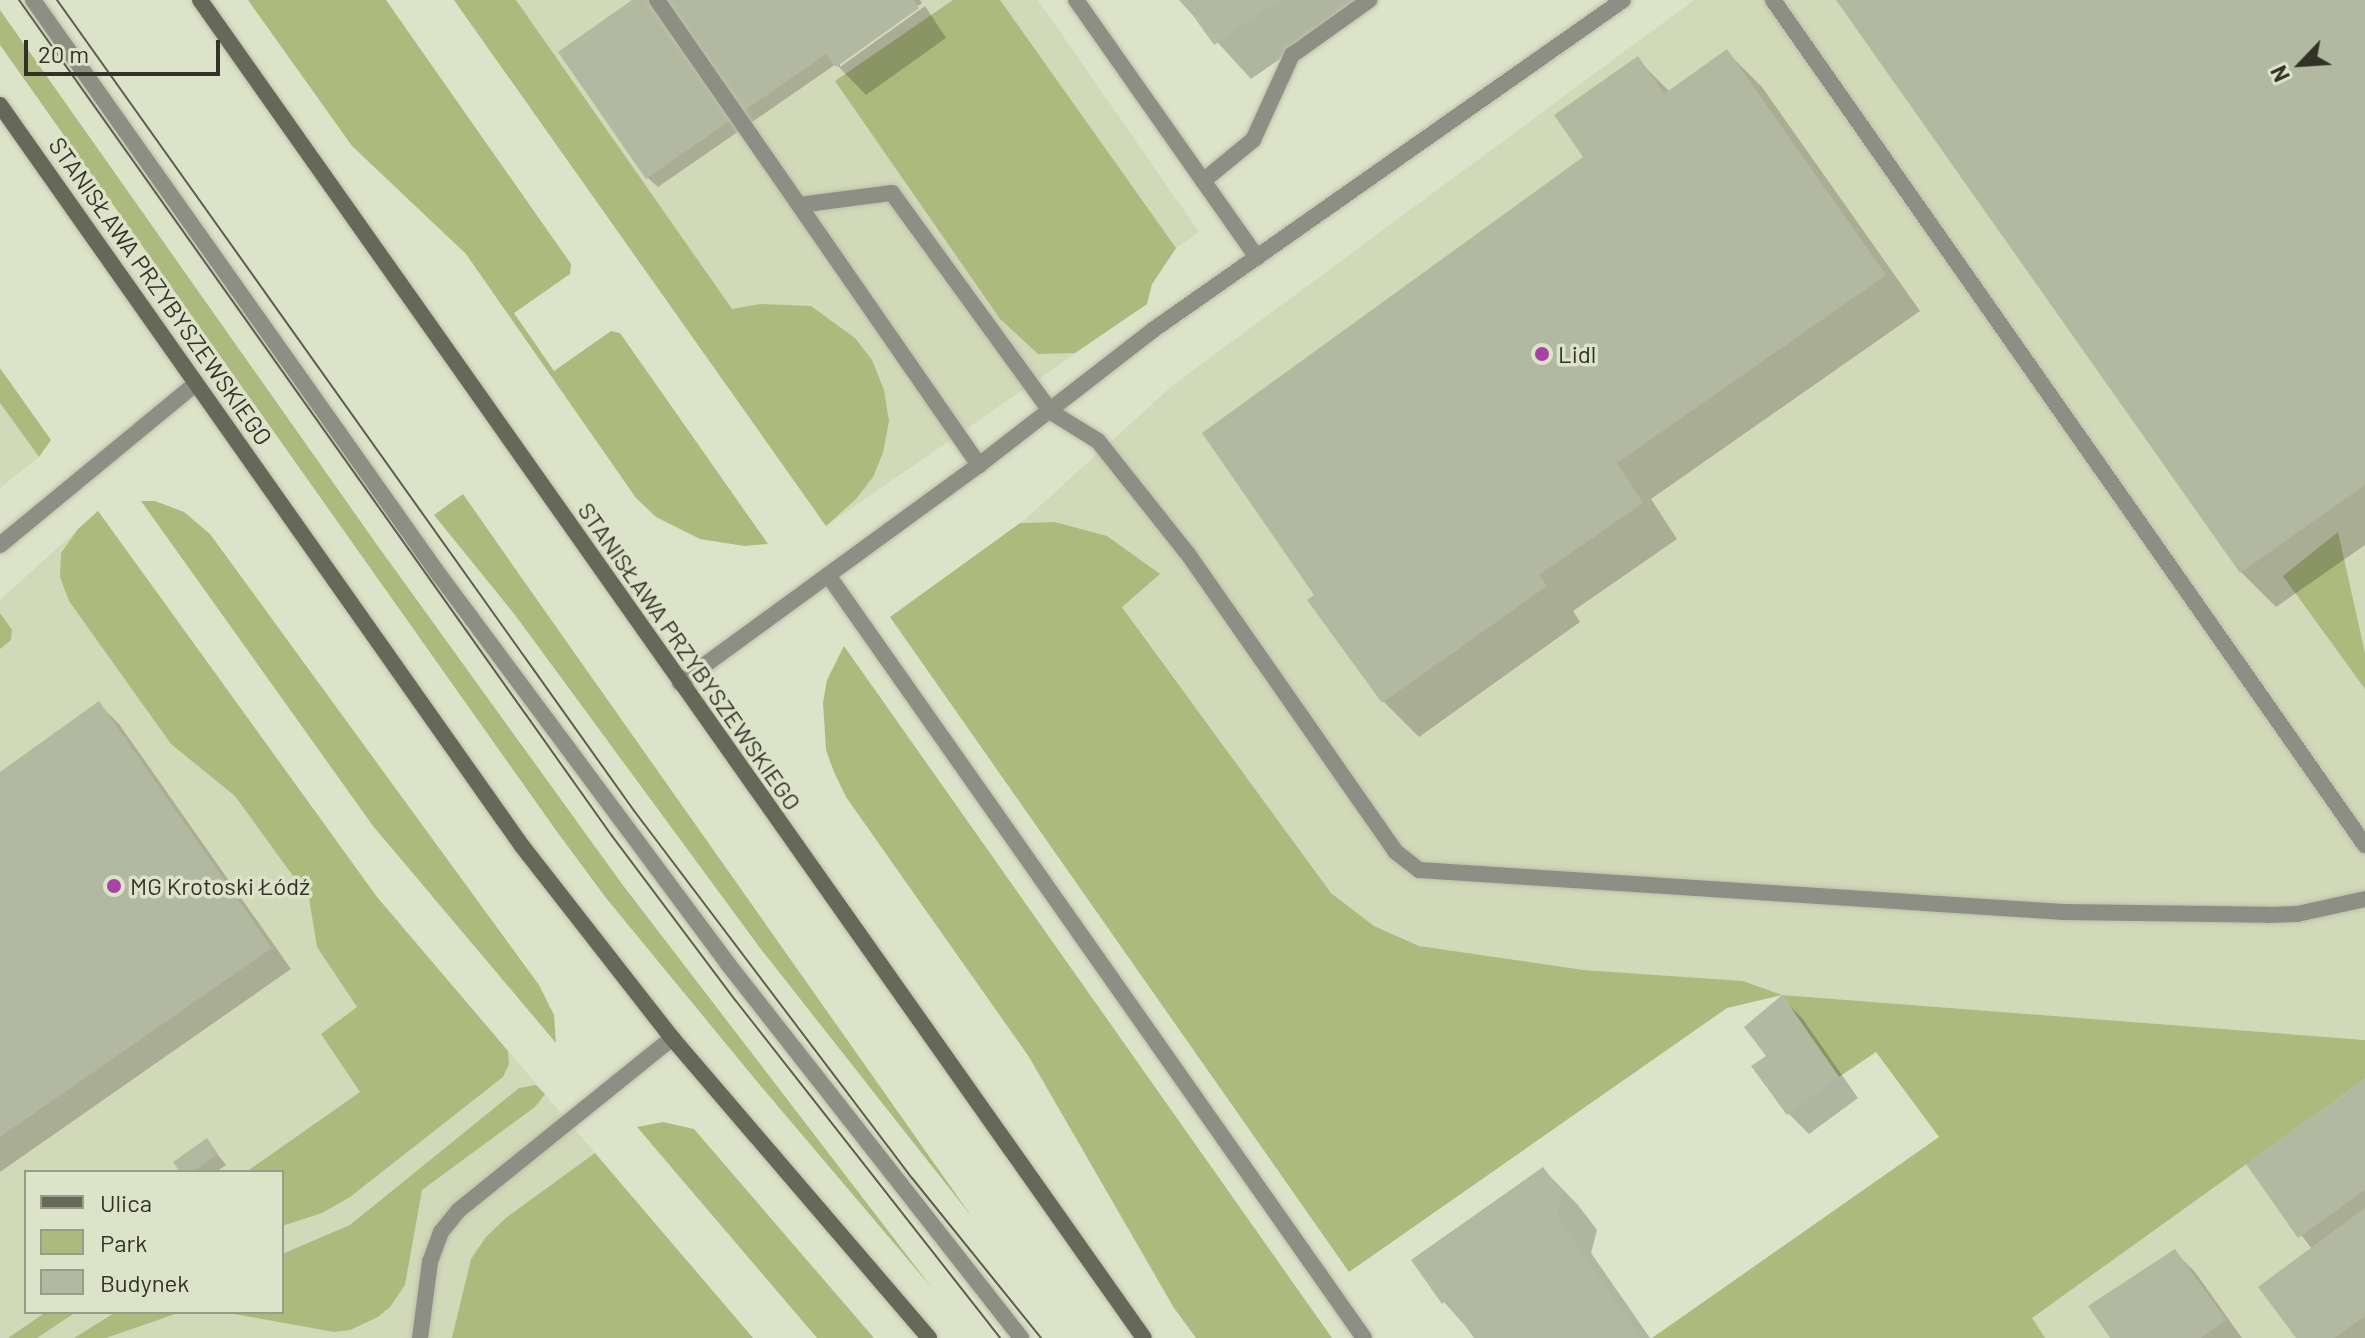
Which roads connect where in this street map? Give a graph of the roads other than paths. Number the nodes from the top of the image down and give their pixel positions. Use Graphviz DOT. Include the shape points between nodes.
graph roads {
  1 [pos="33,0"];
  2 [pos="200,0"];
  3 [pos="657,0"];
  4 [pos="1076,0"];
  5 [pos="1369,0"];
  6 [pos="1623,0"];
  7 [pos="1773,0"];
  8 [pos="0,105"];
  9 [pos="1203,181"];
  10 [pos="799,205"];
  11 [pos="1257,258"];
  12 [pos="195,384"];
  13 [pos="1051,412"];
  14 [pos="979,465"];
  15 [pos="0,545"];
  16 [pos="828,575"];
  17 [pos="680,683"];
  18 [pos="2365,845"];
  19 [pos="2365,899"];
  20 [pos="672,1038"];
  21 [pos="420,1338"];
  22 [pos="929,1338"];
  23 [pos="1021,1338"];
  24 [pos="1144,1338"];
  25 [pos="1364,1338"];
  1 -- 23 [label="street" via="449,588 728,964"];
  2 -- 17 [label="main road, STANISŁAWA PRZYBYSZEWSKIEGO"];
  3 -- 10 [label="street"];
  4 -- 9 [label="street"];
  5 -- 9 [label="street" via="1292,55 1253,140"];
  6 -- 11 [label="street"];
  7 -- 18 [label="street"];
  8 -- 12 [label="main road, STANISŁAWA PRZYBYSZEWSKIEGO"];
  9 -- 11 [label="street"];
  10 -- 13 [label="street" via="892,193"];
  10 -- 14 [label="street"];
  11 -- 13 [label="street" via="1153,330"];
  12 -- 15 [label="street"];
  12 -- 20 [label="main road, STANISŁAWA PRZYBYSZEWSKIEGO" via="522,846"];
  13 -- 14 [label="street"];
  13 -- 19 [label="street" via="1098,441 1117,464 1188,554 1396,852 1419,870 2064,912 2297,914"];
  14 -- 16 [label="street"];
  16 -- 17 [label="street"];
  16 -- 25 [label="street"];
  17 -- 24 [label="main road, STANISŁAWA PRZYBYSZEWSKIEGO"];
  20 -- 21 [label="street" via="459,1210 441,1232 430,1262"];
  20 -- 22 [label="main road, STANISŁAWA PRZYBYSZEWSKIEGO"];
}
